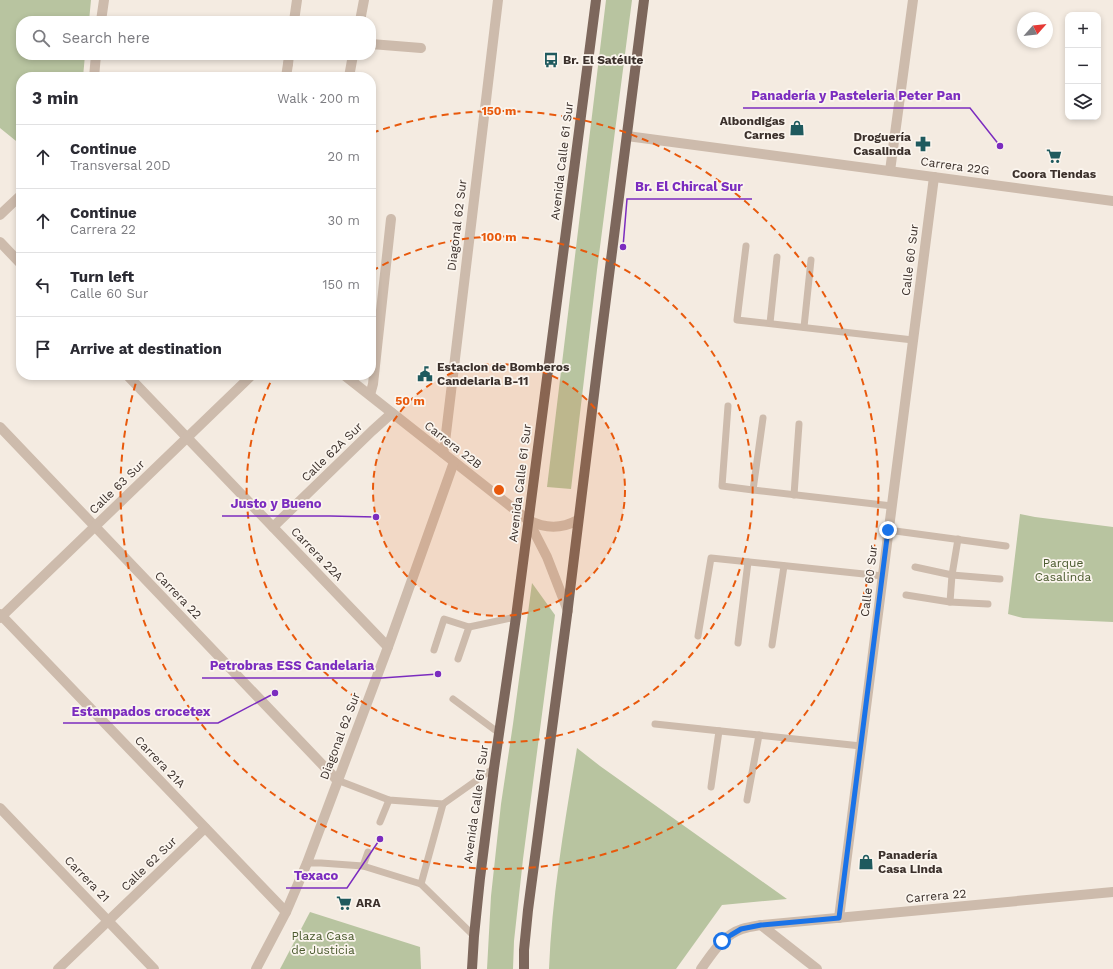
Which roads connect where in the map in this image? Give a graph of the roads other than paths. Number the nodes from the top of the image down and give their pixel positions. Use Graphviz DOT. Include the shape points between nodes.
graph roads {
  1 [pos="104,0"];
  2 [pos="297,0"];
  3 [pos="364,0"];
  4 [pos="498,0"];
  5 [pos="596,0"];
  6 [pos="644,0"];
  7 [pos="913,0"];
  8 [pos="102,16"];
  9 [pos="295,16"];
  10 [pos="361,16"];
  11 [pos="376,44"];
  12 [pos="421,48"];
  13 [pos="96,60"];
  14 [pos="289,60"];
  15 [pos="352,60"];
  16 [pos="94,72"];
  17 [pos="287,72"];
  18 [pos="350,72"];
  19 [pos="627,136"];
  20 [pos="890,171"];
  21 [pos="934,177"];
  22 [pos="16,200"];
  23 [pos="1113,201"];
  24 [pos="0,215"];
  25 [pos="391,219"];
  26 [pos="0,242"];
  27 [pos="746,246"];
  28 [pos="777,256"];
  29 [pos="16,259"];
  30 [pos="811,260"];
  31 [pos="770,323"];
  32 [pos="804,327"];
  33 [pos="913,340"];
  34 [pos="376,356"];
  35 [pos="133,380"];
  36 [pos="247,380"];
  37 [pos="350,380"];
  38 [pos="373,380"];
  39 [pos="370,396"];
  40 [pos="728,406"];
  41 [pos="392,413"];
  42 [pos="763,418"];
  43 [pos="799,424"];
  44 [pos="0,427"];
  45 [pos="187,437"];
  46 [pos="443,453"];
  47 [pos="454,462"];
  48 [pos="753,490"];
  49 [pos="794,495"];
  50 [pos="892,506"];
  51 [pos="528,520"];
  52 [pos="578,520"];
  53 [pos="95,526"];
  54 [pos="273,527"];
  55 [pos="888,530"];
  56 [pos="958,539"];
  57 [pos="1006,546"];
  58 [pos="748,562"];
  59 [pos="784,566"];
  60 [pos="915,567"];
  61 [pos="952,575"];
  62 [pos="882,576"];
  63 [pos="1000,579"];
  64 [pos="906,595"];
  65 [pos="950,602"];
  66 [pos="988,604"];
  67 [pos="568,611"];
  68 [pos="1,616"];
  69 [pos="516,617"];
  70 [pos="468,627"];
  71 [pos="698,636"];
  72 [pos="738,643"];
  73 [pos="772,645"];
  74 [pos="388,647"];
  75 [pos="434,650"];
  76 [pos="458,659"];
  77 [pos="453,699"];
  78 [pos="655,724"];
  79 [pos="719,731"];
  80 [pos="499,733"];
  81 [pos="759,735"];
  82 [pos="861,746"];
  83 [pos="494,768"];
  84 [pos="338,780"];
  85 [pos="711,787"];
  86 [pos="389,800"];
  87 [pos="747,800"];
  88 [pos="443,804"];
  89 [pos="0,808"];
  90 [pos="380,822"];
  91 [pos="205,828"];
  92 [pos="368,852"];
  93 [pos="307,863"];
  94 [pos="362,866"];
  95 [pos="421,884"];
  96 [pos="1113,892"];
  97 [pos="286,912"];
  98 [pos="839,918"];
  99 [pos="108,921"];
  100 [pos="761,925"];
  101 [pos="474,936"];
  102 [pos="58,969"];
  103 [pos="154,969"];
  104 [pos="256,969"];
  105 [pos="472,969"];
  106 [pos="524,969"];
  107 [pos="701,969"];
  108 [pos="817,969"];
  1 -- 8 [label="street"];
  2 -- 9 [label="street"];
  3 -- 10 [label="street"];
  4 -- 46 [label="street, Diagonal 62 Sur"];
  5 -- 51 [label="main road, Avenida Calle 61 Sur"];
  6 -- 19 [label="main road"];
  7 -- 20 [label="street"];
  11 -- 12 [label="street"];
  13 -- 16 [label="street"];
  14 -- 17 [label="street"];
  15 -- 18 [label="street"];
  19 -- 20 [label="street, Carrera 22G"];
  19 -- 52 [label="main road"];
  20 -- 21 [label="street, Carrera 22G"];
  21 -- 23 [label="street, Carrera 22G"];
  21 -- 33 [label="street, Calle 60 Sur"];
  22 -- 24 [label="street"];
  25 -- 34 [label="street"];
  26 -- 29 [label="street"];
  27 -- 31 [label="lane" via="737,320"];
  28 -- 31 [label="lane"];
  30 -- 32 [label="lane"];
  31 -- 32 [label="lane"];
  32 -- 33 [label="lane"];
  33 -- 50 [label="street, Calle 60 Sur"];
  35 -- 45 [label="street, Carrera 22A"];
  36 -- 45 [label="street, Calle 63 Sur"];
  37 -- 39 [label="street, Carrera 22B"];
  38 -- 39 [label="street"];
  39 -- 41 [label="street, Carrera 22B"];
  40 -- 48 [label="lane" via="722,486"];
  41 -- 46 [label="street, Carrera 22B"];
  41 -- 54 [label="street, Calle 62A Sur"];
  42 -- 48 [label="lane"];
  43 -- 49 [label="lane"];
  44 -- 53 [label="street, Carrera 22"];
  45 -- 53 [label="street, Calle 63 Sur"];
  45 -- 54 [label="street, Carrera 22A"];
  46 -- 47 [label="street, Carrera 22B"];
  47 -- 51 [label="street, Carrera 22B"];
  47 -- 74 [label="street, Diagonal 62 Sur"];
  48 -- 49 [label="lane"];
  49 -- 50 [label="lane"];
  50 -- 55 [label="street, Calle 60 Sur"];
  51 -- 52 [label="street, Carrera 22B" via="560,527"];
  51 -- 67 [label="street, Carrera 22B" via="547,557"];
  51 -- 69 [label="main road, Avenida Calle 61 Sur"];
  52 -- 67 [label="main road"];
  53 -- 68 [label="street, Calle 63 Sur"];
  53 -- 84 [label="street, Carrera 22"];
  54 -- 74 [label="street, Carrera 22A"];
  55 -- 56 [label="lane"];
  55 -- 62 [label="street, Calle 60 Sur"];
  56 -- 57 [label="lane"];
  56 -- 61 [label="lane"];
  58 -- 59 [label="lane"];
  58 -- 71 [label="lane" via="711,558"];
  58 -- 72 [label="lane"];
  59 -- 62 [label="lane"];
  59 -- 73 [label="lane"];
  60 -- 61 [label="lane"];
  61 -- 63 [label="lane"];
  61 -- 65 [label="lane"];
  62 -- 82 [label="street, Calle 60 Sur"];
  64 -- 65 [label="lane"];
  65 -- 66 [label="lane"];
  67 -- 106 [label="main road" via="528,910"];
  68 -- 91 [label="street, Carrera 21A"];
  69 -- 70 [label="lane"];
  69 -- 80 [label="main road, Avenida Calle 61 Sur"];
  70 -- 75 [label="lane" via="444,619"];
  70 -- 76 [label="lane"];
  74 -- 84 [label="street, Diagonal 62 Sur"];
  77 -- 80 [label="lane"];
  78 -- 79 [label="lane"];
  79 -- 81 [label="lane"];
  79 -- 85 [label="lane"];
  80 -- 83 [label="main road, Avenida Calle 61 Sur"];
  81 -- 82 [label="lane"];
  81 -- 87 [label="lane"];
  82 -- 98 [label="street, Calle 60 Sur"];
  83 -- 88 [label="lane"];
  83 -- 101 [label="main road, Avenida Calle 61 Sur"];
  84 -- 86 [label="lane"];
  84 -- 93 [label="street, Diagonal 62 Sur"];
  86 -- 88 [label="lane"];
  86 -- 90 [label="lane"];
  88 -- 95 [label="lane"];
  89 -- 99 [label="street, Carrera 21"];
  91 -- 97 [label="street, Carrera 21A"];
  91 -- 99 [label="street, Calle 62 Sur"];
  92 -- 94 [label="lane"];
  93 -- 94 [label="lane"];
  93 -- 97 [label="street, Diagonal 62 Sur"];
  94 -- 95 [label="lane"];
  95 -- 101 [label="lane"];
  96 -- 98 [label="street, Carrera 22"];
  97 -- 104 [label="street, Diagonal 62 Sur"];
  98 -- 100 [label="street, Carrera 22"];
  99 -- 102 [label="street, Calle 62 Sur"];
  99 -- 103 [label="street, Carrera 21"];
  100 -- 107 [label="street, Carrera 22" via="741,929 722,941"];
  100 -- 108 [label="street"];
  101 -- 105 [label="main road, Avenida Calle 61 Sur"];
}
